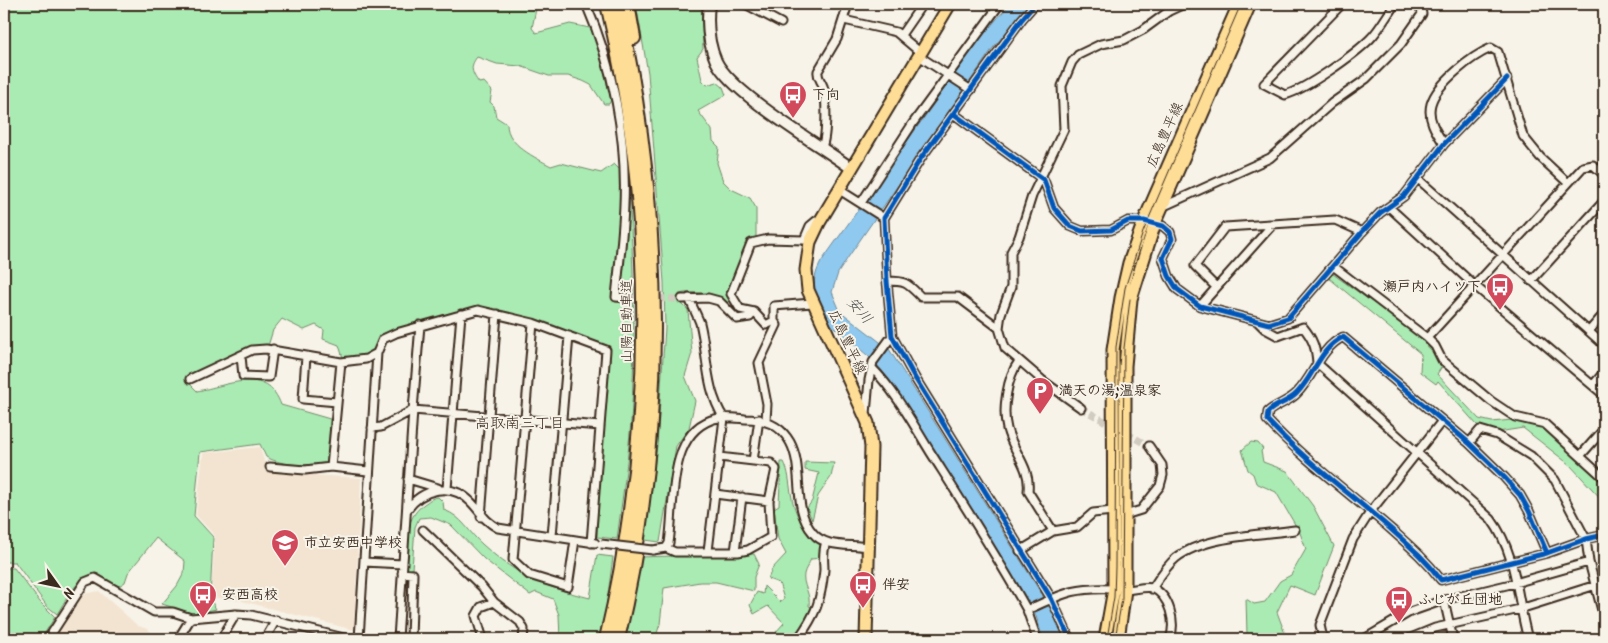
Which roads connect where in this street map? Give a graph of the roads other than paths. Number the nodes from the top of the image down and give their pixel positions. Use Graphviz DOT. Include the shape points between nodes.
graph roads {
  1 [pos="586,4"];
  2 [pos="600,4"];
  3 [pos="607,4"];
  4 [pos="618,4"];
  5 [pos="628,4"];
  6 [pos="709,4"];
  7 [pos="745,4"];
  8 [pos="848,4"];
  9 [pos="950,4"];
  10 [pos="1000,4"];
  11 [pos="1036,4"];
  12 [pos="1184,4"];
  13 [pos="1239,4"];
  14 [pos="1250,4"];
  15 [pos="1342,4"];
  16 [pos="1395,4"];
  17 [pos="1418,5"];
  18 [pos="921,6"];
  19 [pos="844,20"];
  20 [pos="782,23"];
  21 [pos="901,35"];
  22 [pos="920,54"];
  23 [pos="950,75"];
  24 [pos="1507,79"];
  25 [pos="970,90"];
  26 [pos="954,114"];
  27 [pos="635,122"];
  28 [pos="1444,144"];
  29 [pos="822,147"];
  30 [pos="851,168"];
  31 [pos="1604,175"];
  32 [pos="1042,178"];
  33 [pos="1417,178"];
  34 [pos="1568,183"];
  35 [pos="838,189"];
  36 [pos="1604,201"];
  37 [pos="862,204"];
  38 [pos="1162,206"];
  39 [pos="1390,208"];
  40 [pos="883,217"];
  41 [pos="1149,222"];
  42 [pos="818,223"];
  43 [pos="1272,224"];
  44 [pos="1362,232"];
  45 [pos="1501,255"];
  46 [pos="1333,266"];
  47 [pos="887,281"];
  48 [pos="1531,281"];
  49 [pos="1474,285"];
  50 [pos="1216,286"];
  51 [pos="627,298"];
  52 [pos="812,303"];
  53 [pos="1200,306"];
  54 [pos="754,312"];
  55 [pos="461,314"];
  56 [pos="497,314"];
  57 [pos="1604,314"];
  58 [pos="1257,320"];
  59 [pos="774,321"];
  60 [pos="533,323"];
  61 [pos="420,325"];
  62 [pos="999,328"];
  63 [pos="1588,331"];
  64 [pos="569,336"];
  65 [pos="892,336"];
  66 [pos="1427,338"];
  67 [pos="1604,345"];
  68 [pos="273,349"];
  69 [pos="377,353"];
  70 [pos="241,356"];
  71 [pos="306,356"];
  72 [pos="1019,361"];
  73 [pos="341,362"];
  74 [pos="1317,363"];
  75 [pos="873,365"];
  76 [pos="1604,372"];
  77 [pos="190,379"];
  78 [pos="1592,385"];
  79 [pos="1604,395"];
  80 [pos="337,402"];
  81 [pos="1081,408"];
  82 [pos="413,410"];
  83 [pos="453,413"];
  84 [pos="489,416"];
  85 [pos="724,418"];
  86 [pos="525,419"];
  87 [pos="763,420"];
  88 [pos="1442,421"];
  89 [pos="561,422"];
  90 [pos="868,424"];
  91 [pos="600,426"];
  92 [pos="372,428"];
  93 [pos="1604,429"];
  94 [pos="1469,443"];
  95 [pos="1148,446"];
  96 [pos="1418,454"];
  97 [pos="1581,455"];
  98 [pos="719,457"];
  99 [pos="753,461"];
  100 [pos="270,467"];
  101 [pos="331,467"];
  102 [pos="368,471"];
  103 [pos="1604,478"];
  104 [pos="408,479"];
  105 [pos="438,488"];
  106 [pos="448,489"];
  107 [pos="715,494"];
  108 [pos="742,497"];
  109 [pos="768,501"];
  110 [pos="407,511"];
  111 [pos="1113,511"];
  112 [pos="1372,511"];
  113 [pos="1125,515"];
  114 [pos="481,517"];
  115 [pos="423,530"];
  116 [pos="516,530"];
  117 [pos="1295,530"];
  118 [pos="1054,531"];
  119 [pos="1604,535"];
  120 [pos="552,536"];
  121 [pos="1586,539"];
  122 [pos="575,540"];
  123 [pos="826,542"];
  124 [pos="591,543"];
  125 [pos="867,547"];
  126 [pos="666,548"];
  127 [pos="708,551"];
  128 [pos="1020,551"];
  129 [pos="735,552"];
  130 [pos="1547,553"];
  131 [pos="1513,561"];
  132 [pos="364,562"];
  133 [pos="1589,562"];
  134 [pos="403,564"];
  135 [pos="402,573"];
  136 [pos="1515,583"];
  137 [pos="1596,585"];
  138 [pos="1152,588"];
  139 [pos="1119,590"];
  140 [pos="1051,598"];
  141 [pos="1444,600"];
  142 [pos="494,602"];
  143 [pos="1029,609"];
  144 [pos="1520,609"];
  145 [pos="236,614"];
  146 [pos="191,618"];
  147 [pos="1604,618"];
  148 [pos="276,620"];
  149 [pos="1450,625"];
  150 [pos="317,631"];
  151 [pos="1377,636"];
  152 [pos="48,639"];
  153 [pos="178,639"];
  154 [pos="221,639"];
  155 [pos="264,639"];
  156 [pos="319,639"];
  157 [pos="348,639"];
  158 [pos="359,639"];
  159 [pos="398,639"];
  160 [pos="411,639"];
  161 [pos="483,639"];
  162 [pos="523,639"];
  163 [pos="606,639"];
  164 [pos="618,639"];
  165 [pos="798,639"];
  166 [pos="866,639"];
  167 [pos="1037,639"];
  168 [pos="1070,639"];
  169 [pos="1105,639"];
  170 [pos="1118,639"];
  171 [pos="1170,639"];
  172 [pos="1322,639"];
  173 [pos="1364,639"];
  174 [pos="1408,639"];
  175 [pos="1453,639"];
  176 [pos="1528,639"];
  1 -- 51 [label="street" via="597,30 617,106 623,151 624,205 616,297"];
  2 -- 27 [label="highway"];
  3 -- 27 [label="highway, 山陽自動車道"];
  4 -- 27 [label="highway, 山陽自動車道"];
  5 -- 27 [label="highway" via="637,57"];
  6 -- 29 [label="street" via="712,51 723,72 752,98"];
  7 -- 20 [label="street"];
  8 -- 19 [label="street"];
  9 -- 22 [label="main road, 広島豊平線"];
  10 -- 23 [label="street"];
  11 -- 25 [label="street"];
  12 -- 32 [label="street" via="1169,10 1137,34 1100,44 1078,55 1072,62 1062,86 1064,129"];
  13 -- 41 [label="main road, 広島豊平線"];
  14 -- 38 [label="main road, 広島豊平線"];
  15 -- 16 [label="street" via="1264,84 1280,94 1291,93 1357,50"];
  17 -- 38 [label="street" via="1422,14 1401,44 1366,79 1332,103 1278,151 1260,164"];
  18 -- 21 [label="street"];
  19 -- 21 [label="street"];
  19 -- 29 [label="street" via="817,76 824,87 827,118"];
  21 -- 22 [label="street"];
  22 -- 23 [label="street"];
  22 -- 30 [label="main road, 広島豊平線"];
  23 -- 25 [label="street"];
  23 -- 37 [label="street"];
  24 -- 28 [label="street"];
  24 -- 28 [label="street" via="1498,52 1491,48 1456,71 1431,104 1434,128"];
  24 -- 34 [label="street" via="1523,136"];
  25 -- 26 [label="street"];
  26 -- 32 [label="street"];
  26 -- 40 [label="street" via="920,158"];
  27 -- 163 [label="highway, 山陽自動車道" via="643,349 630,510"];
  27 -- 164 [label="highway, 山陽自動車道" via="653,250 654,349 650,438 642,511"];
  28 -- 33 [label="street"];
  29 -- 30 [label="street"];
  30 -- 35 [label="main road, 広島豊平線"];
  31 -- 34 [label="street" via="1589,165"];
  32 -- 41 [label="street" via="1054,208 1070,226 1082,231 1111,230 1128,221"];
  32 -- 62 [label="street" via="1011,252 1011,287"];
  33 -- 39 [label="street"];
  33 -- 45 [label="street"];
  34 -- 45 [label="street"];
  35 -- 37 [label="street"];
  35 -- 42 [label="main road, 広島豊平線"];
  36 -- 48 [label="street"];
  37 -- 40 [label="street"];
  38 -- 41 [label="main road, 広島豊平線"];
  39 -- 44 [label="street" via="1380,213"];
  39 -- 49 [label="street"];
  40 -- 47 [label="street"];
  41 -- 53 [label="street" via="1170,232 1172,239 1164,258 1168,276 1177,289"];
  41 -- 111 [label="main road, 広島豊平線" via="1129,263 1113,350"];
  41 -- 113 [label="main road, 広島豊平線" via="1131,299 1125,366"];
  42 -- 52 [label="main road, 広島豊平線" via="810,242 806,270"];
  42 -- 54 [label="street" via="816,221 810,226 804,240 768,239 751,243 731,294 740,309"];
  43 -- 44 [label="street" via="1335,220"];
  43 -- 50 [label="street"];
  43 -- 50 [label="street" via="1225,227 1219,233 1195,266"];
  44 -- 46 [label="street"];
  45 -- 48 [label="street"];
  45 -- 49 [label="street"];
  46 -- 58 [label="street" via="1288,318 1269,324"];
  46 -- 66 [label="street"];
  47 -- 62 [label="street" via="903,281 921,297 929,299 958,297"];
  47 -- 65 [label="street"];
  48 -- 63 [label="street"];
  49 -- 66 [label="street"];
  49 -- 78 [label="street"];
  50 -- 53 [label="street"];
  52 -- 59 [label="street" via="774,306"];
  52 -- 90 [label="main road, 広島豊平線"];
  53 -- 58 [label="street"];
  54 -- 59 [label="street" via="766,325"];
  54 -- 85 [label="street" via="750,317 737,319 719,301 686,299 700,322 708,380"];
  55 -- 56 [label="street" via="478,310"];
  55 -- 61 [label="street"];
  55 -- 83 [label="street"];
  56 -- 60 [label="street"];
  56 -- 84 [label="street"];
  57 -- 63 [label="street"];
  58 -- 74 [label="street" via="1278,336 1304,328 1312,338"];
  59 -- 87 [label="street" via="777,325 759,364 767,404"];
  60 -- 64 [label="street"];
  60 -- 86 [label="street"];
  61 -- 69 [label="street" via="383,339"];
  61 -- 82 [label="street"];
  62 -- 72 [label="street" via="1005,348"];
  63 -- 67 [label="street"];
  64 -- 89 [label="street"];
  64 -- 91 [label="street" via="606,350"];
  65 -- 75 [label="street"];
  65 -- 128 [label="street"];
  66 -- 97 [label="street" via="1436,346 1442,360 1491,402 1515,417 1545,424"];
  68 -- 70 [label="street" via="252,350"];
  68 -- 70 [label="street" via="269,377 243,376"];
  68 -- 71 [label="street"];
  69 -- 73 [label="street" via="366,359"];
  69 -- 92 [label="street"];
  70 -- 77 [label="street"];
  71 -- 73 [label="street"];
  71 -- 80 [label="street" via="303,399"];
  72 -- 81 [label="street"];
  72 -- 118 [label="street" via="1008,388 1007,430 1029,478 1028,491"];
  73 -- 80 [label="street"];
  74 -- 88 [label="street" via="1337,339 1343,337"];
  74 -- 96 [label="street"];
  74 -- 112 [label="street" via="1298,393 1272,408 1267,420 1291,446"];
  75 -- 90 [label="street" via="868,380"];
  75 -- 143 [label="street"];
  76 -- 78 [label="street"];
  78 -- 79 [label="street"];
  80 -- 101 [label="street"];
  82 -- 83 [label="street"];
  82 -- 92 [label="street" via="381,427"];
  82 -- 104 [label="street"];
  83 -- 84 [label="street"];
  83 -- 106 [label="street"];
  84 -- 86 [label="street"];
  84 -- 114 [label="street"];
  85 -- 87 [label="street"];
  85 -- 98 [label="street"];
  85 -- 126 [label="street" via="700,426 683,446"];
  86 -- 89 [label="street"];
  86 -- 116 [label="street"];
  87 -- 99 [label="street"];
  87 -- 123 [label="street" via="781,430 790,442 804,516 812,532"];
  88 -- 94 [label="street"];
  88 -- 96 [label="street"];
  89 -- 91 [label="street"];
  89 -- 120 [label="street"];
  90 -- 125 [label="main road, 広島豊平線" via="871,447"];
  91 -- 124 [label="street"];
  92 -- 102 [label="street"];
  93 -- 97 [label="street"];
  94 -- 121 [label="street" via="1480,430 1485,430 1538,461 1555,480"];
  94 -- 130 [label="street" via="1520,495 1530,510"];
  95 -- 113 [label="street" via="1162,466 1160,486 1141,510"];
  96 -- 112 [label="street"];
  96 -- 131 [label="street" via="1492,519"];
  97 -- 103 [label="street"];
  98 -- 99 [label="street"];
  98 -- 107 [label="street"];
  99 -- 109 [label="street" via="771,463 776,469"];
  100 -- 101 [label="street" via="306,470"];
  101 -- 102 [label="street"];
  102 -- 132 [label="street"];
  104 -- 105 [label="street"];
  104 -- 110 [label="street"];
  105 -- 106 [label="street"];
  105 -- 110 [label="street" via="413,502"];
  106 -- 114 [label="street" via="471,501"];
  107 -- 108 [label="street"];
  107 -- 127 [label="street"];
  108 -- 109 [label="street"];
  108 -- 129 [label="street"];
  109 -- 129 [label="street" via="771,537 748,550"];
  110 -- 134 [label="street"];
  111 -- 118 [label="street" via="1093,513 1077,528"];
  111 -- 139 [label="main road, 広島豊平線"];
  112 -- 131 [label="street" via="1428,562 1441,580"];
  112 -- 172 [label="street" via="1353,539 1320,625"];
  113 -- 139 [label="main road, 広島豊平線"];
  114 -- 116 [label="street" via="498,528"];
  115 -- 142 [label="street"];
  116 -- 120 [label="street"];
  116 -- 122 [label="street" via="513,560 529,575 568,587"];
  117 -- 138 [label="street" via="1221,541 1188,551 1170,564"];
  118 -- 128 [label="street"];
  119 -- 121 [label="street"];
  120 -- 122 [label="street"];
  121 -- 130 [label="street"];
  121 -- 133 [label="street"];
  122 -- 124 [label="street"];
  123 -- 125 [label="street"];
  123 -- 165 [label="street" via="820,603 815,616"];
  124 -- 126 [label="street, bridge" via="653,550"];
  125 -- 166 [label="main road, 広島豊平線"];
  126 -- 127 [label="street" via="675,552"];
  127 -- 129 [label="street"];
  128 -- 140 [label="street"];
  130 -- 131 [label="street"];
  131 -- 136 [label="street"];
  132 -- 134 [label="street"];
  132 -- 158 [label="street"];
  133 -- 136 [label="street"];
  133 -- 137 [label="street"];
  134 -- 135 [label="street"];
  135 -- 159 [label="street"];
  135 -- 160 [label="street" via="414,574"];
  136 -- 141 [label="street"];
  136 -- 144 [label="street"];
  137 -- 144 [label="street"];
  137 -- 147 [label="street"];
  138 -- 139 [label="street"];
  138 -- 171 [label="street" via="1164,598 1173,619"];
  139 -- 140 [label="street" via="1087,588"];
  139 -- 169 [label="main road, 広島豊平線"];
  139 -- 170 [label="main road, 広島豊平線"];
  140 -- 143 [label="street"];
  140 -- 168 [label="street"];
  141 -- 149 [label="street"];
  141 -- 151 [label="street" via="1410,612"];
  142 -- 161 [label="street" via="481,607 476,616"];
  142 -- 162 [label="street" via="520,622 524,629"];
  143 -- 167 [label="street"];
  144 -- 149 [label="street"];
  144 -- 176 [label="street"];
  145 -- 146 [label="street"];
  145 -- 148 [label="street"];
  145 -- 154 [label="street"];
  146 -- 152 [label="street" via="173,612 154,612 96,578 84,582"];
  146 -- 153 [label="street"];
  148 -- 150 [label="street"];
  148 -- 155 [label="street"];
  149 -- 174 [label="street"];
  149 -- 175 [label="street"];
  150 -- 156 [label="street"];
  150 -- 157 [label="street"];
  151 -- 173 [label="street"];
}
